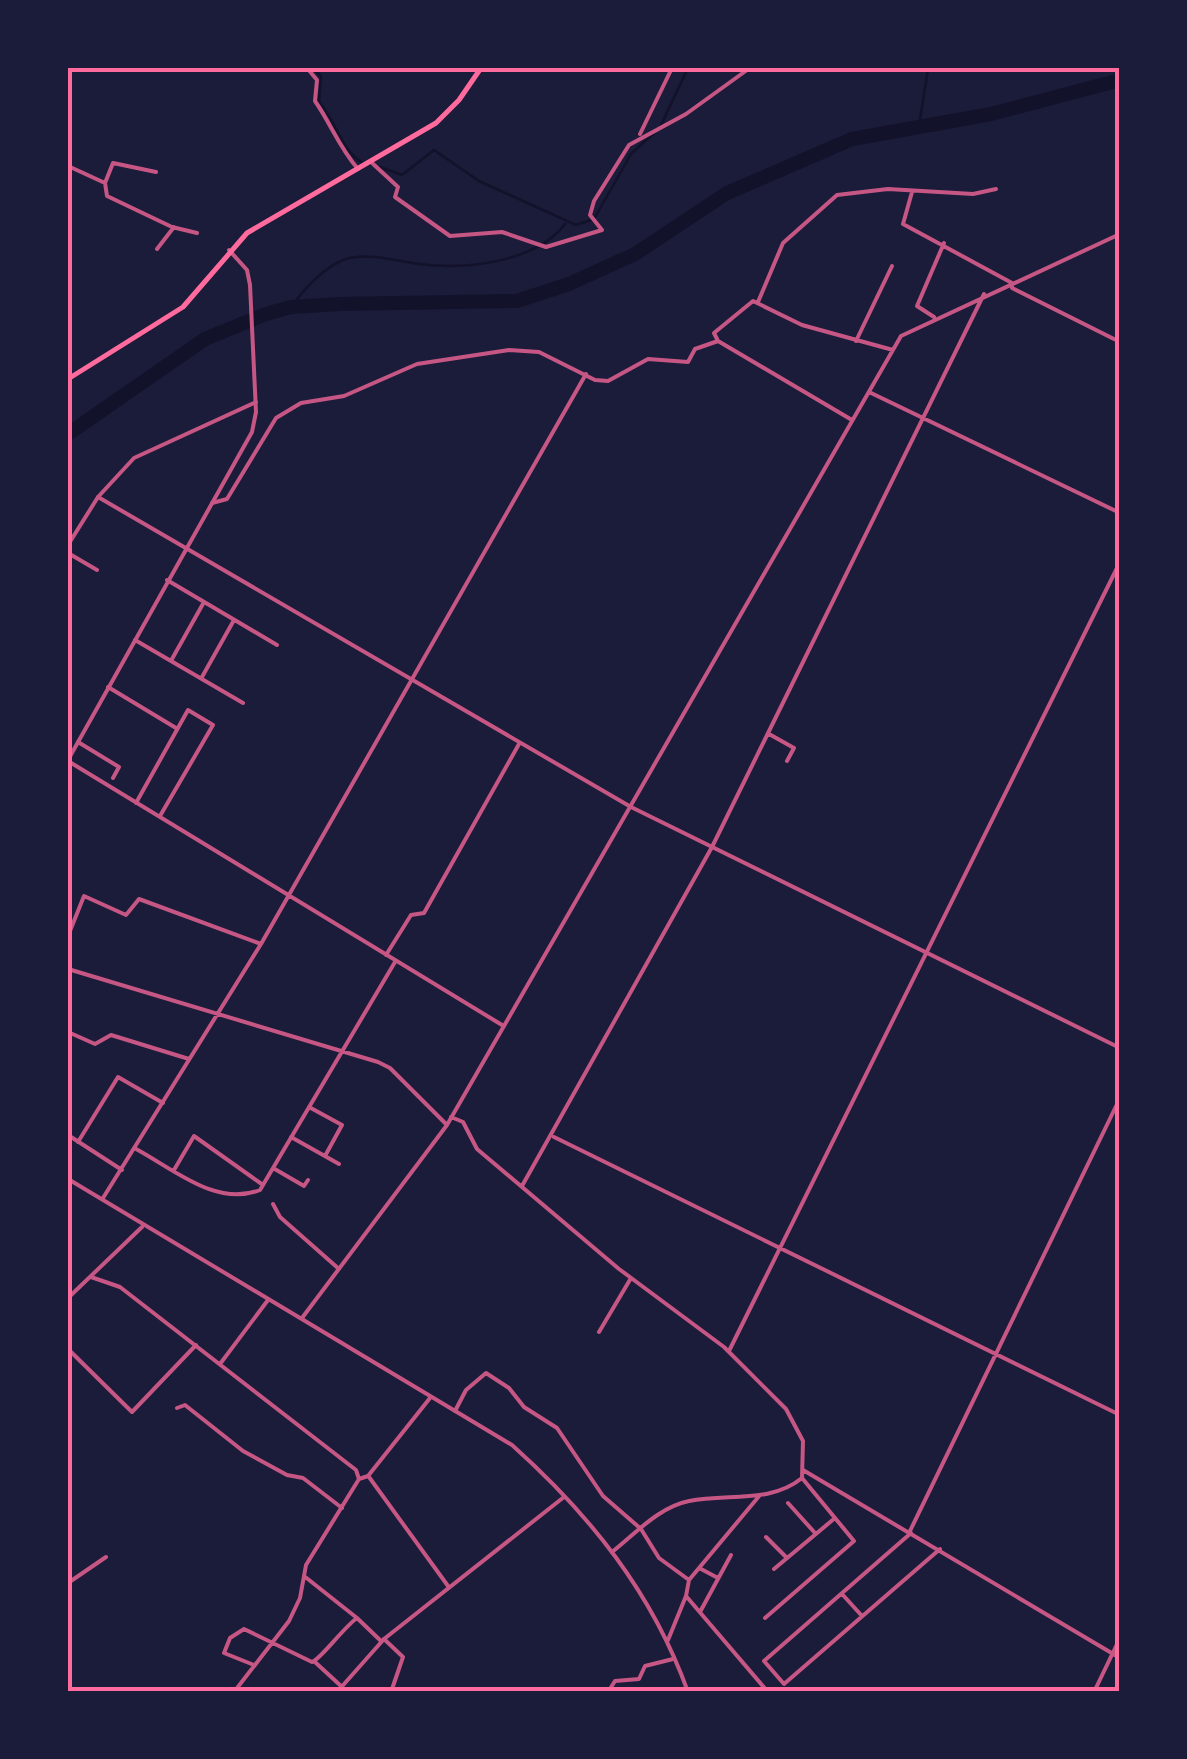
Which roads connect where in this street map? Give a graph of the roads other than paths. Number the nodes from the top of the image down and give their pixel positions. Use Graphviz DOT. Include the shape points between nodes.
graph roads {
  1 [pos="306,68"];
  2 [pos="482,68"];
  3 [pos="672,68"];
  4 [pos="790,68"];
  5 [pos="900,68"];
  6 [pos="940,68"];
  7 [pos="638,138"];
  8 [pos="371,162"];
  9 [pos="68,166"];
  10 [pos="358,169"];
  11 [pos="156,172"];
  12 [pos="105,183"];
  13 [pos="996,189"];
  14 [pos="912,192"];
  15 [pos="174,227"];
  16 [pos="197,233"];
  17 [pos="1120,234"];
  18 [pos="944,244"];
  19 [pos="157,248"];
  20 [pos="229,250"];
  21 [pos="892,266"];
  22 [pos="1012,283"];
  23 [pos="984,294"];
  24 [pos="758,302"];
  25 [pos="934,317"];
  26 [pos="718,341"];
  27 [pos="856,341"];
  28 [pos="1120,342"];
  29 [pos="893,350"];
  30 [pos="586,374"];
  31 [pos="68,378"];
  32 [pos="868,392"];
  33 [pos="256,399"];
  34 [pos="852,420"];
  35 [pos="925,420"];
  36 [pos="98,497"];
  37 [pos="212,503"];
  38 [pos="1120,513"];
  39 [pos="68,544"];
  40 [pos="184,549"];
  41 [pos="68,553"];
  42 [pos="1120,562"];
  43 [pos="97,570"];
  44 [pos="166,580"];
  45 [pos="204,602"];
  46 [pos="234,620"];
  47 [pos="134,640"];
  48 [pos="278,645"];
  49 [pos="171,661"];
  50 [pos="201,678"];
  51 [pos="411,680"];
  52 [pos="108,686"];
  53 [pos="243,704"];
  54 [pos="176,728"];
  55 [pos="769,734"];
  56 [pos="78,742"];
  57 [pos="518,744"];
  58 [pos="68,760"];
  59 [pos="786,761"];
  60 [pos="113,778"];
  61 [pos="136,803"];
  62 [pos="630,807"];
  63 [pos="159,818"];
  64 [pos="712,848"];
  65 [pos="286,896"];
  66 [pos="68,936"];
  67 [pos="261,944"];
  68 [pos="926,953"];
  69 [pos="386,955"];
  70 [pos="395,962"];
  71 [pos="68,969"];
  72 [pos="217,1016"];
  73 [pos="502,1025"];
  74 [pos="68,1032"];
  75 [pos="1120,1048"];
  76 [pos="342,1052"];
  77 [pos="191,1059"];
  78 [pos="1120,1098"];
  79 [pos="163,1104"];
  80 [pos="310,1106"];
  81 [pos="451,1118"];
  82 [pos="448,1125"];
  83 [pos="68,1135"];
  84 [pos="552,1136"];
  85 [pos="292,1137"];
  86 [pos="78,1142"];
  87 [pos="136,1149"];
  88 [pos="325,1156"];
  89 [pos="339,1164"];
  90 [pos="273,1168"];
  91 [pos="122,1170"];
  92 [pos="174,1170"];
  93 [pos="68,1180"];
  94 [pos="308,1180"];
  95 [pos="263,1185"];
  96 [pos="522,1186"];
  97 [pos="101,1200"];
  98 [pos="273,1204"];
  99 [pos="142,1227"];
  100 [pos="780,1248"];
  101 [pos="339,1269"];
  102 [pos="91,1276"];
  103 [pos="631,1278"];
  104 [pos="68,1298"];
  105 [pos="268,1300"];
  106 [pos="302,1318"];
  107 [pos="599,1332"];
  108 [pos="196,1345"];
  109 [pos="68,1348"];
  110 [pos="729,1352"];
  111 [pos="994,1354"];
  112 [pos="220,1364"];
  113 [pos="430,1398"];
  114 [pos="177,1408"];
  115 [pos="455,1411"];
  116 [pos="1120,1415"];
  117 [pos="803,1470"];
  118 [pos="368,1476"];
  119 [pos="802,1478"];
  120 [pos="359,1479"];
  121 [pos="760,1495"];
  122 [pos="564,1497"];
  123 [pos="788,1503"];
  124 [pos="342,1508"];
  125 [pos="835,1518"];
  126 [pos="641,1529"];
  127 [pos="911,1532"];
  128 [pos="816,1533"];
  129 [pos="766,1536"];
  130 [pos="940,1550"];
  131 [pos="612,1552"];
  132 [pos="731,1555"];
  133 [pos="106,1557"];
  134 [pos="787,1558"];
  135 [pos="700,1568"];
  136 [pos="774,1569"];
  137 [pos="304,1576"];
  138 [pos="718,1578"];
  139 [pos="690,1580"];
  140 [pos="68,1583"];
  141 [pos="448,1586"];
  142 [pos="842,1594"];
  143 [pos="686,1596"];
  144 [pos="700,1612"];
  145 [pos="862,1616"];
  146 [pos="357,1618"];
  147 [pos="764,1618"];
  148 [pos="1120,1638"];
  149 [pos="382,1640"];
  150 [pos="668,1640"];
  151 [pos="272,1642"];
  152 [pos="1112,1654"];
  153 [pos="676,1658"];
  154 [pos="1120,1658"];
  155 [pos="316,1662"];
  156 [pos="254,1665"];
  157 [pos="339,1689"];
  158 [pos="234,1692"];
  159 [pos="391,1692"];
  160 [pos="608,1692"];
  161 [pos="688,1692"];
  162 [pos="768,1692"];
  163 [pos="1094,1692"];
  1 -- 10 [label="street" via="316,80 315,101"];
  2 -- 8 [label="main road" via="436,123"];
  3 -- 7 [label="street"];
  4 -- 7 [label="street" via="747,70 686,114"];
  5 -- 6 [label="street"];
  7 -- 8 [label="street" via="619,156 594,201 590,215 602,230 546,247 502,232 450,236 395,196 398,187"];
  8 -- 10 [label="main road"];
  9 -- 12 [label="street"];
  10 -- 20 [label="main road" via="264,222"];
  11 -- 12 [label="street" via="114,163"];
  12 -- 15 [label="street" via="108,196"];
  13 -- 14 [label="street"];
  14 -- 18 [label="street" via="903,224"];
  14 -- 24 [label="street" via="837,194 784,243"];
  15 -- 16 [label="street"];
  15 -- 19 [label="street"];
  17 -- 22 [label="street"];
  18 -- 22 [label="street"];
  18 -- 25 [label="street" via="917,306"];
  20 -- 31 [label="main road" via="184,307"];
  20 -- 33 [label="street" via="248,270"];
  21 -- 27 [label="street"];
  22 -- 23 [label="street"];
  22 -- 28 [label="street"];
  23 -- 25 [label="street"];
  23 -- 35 [label="street"];
  24 -- 26 [label="street" via="714,333"];
  24 -- 27 [label="street" via="802,325"];
  25 -- 29 [label="street" via="900,336"];
  26 -- 30 [label="street" via="696,349 688,362 648,358 608,381"];
  26 -- 34 [label="street"];
  27 -- 29 [label="street"];
  29 -- 32 [label="street"];
  30 -- 37 [label="street" via="539,352 509,350 433,360 344,396 302,403 276,418 227,499"];
  30 -- 51 [label="street"];
  32 -- 34 [label="street"];
  32 -- 35 [label="street"];
  33 -- 36 [label="street" via="134,458"];
  33 -- 37 [label="street" via="252,432"];
  34 -- 62 [label="street"];
  35 -- 38 [label="street"];
  35 -- 55 [label="street"];
  36 -- 39 [label="street"];
  36 -- 40 [label="street"];
  37 -- 40 [label="street"];
  40 -- 44 [label="street"];
  40 -- 51 [label="street"];
  41 -- 43 [label="street"];
  42 -- 68 [label="street"];
  44 -- 45 [label="street"];
  44 -- 47 [label="street"];
  45 -- 46 [label="street"];
  45 -- 49 [label="street"];
  46 -- 48 [label="street"];
  46 -- 50 [label="street"];
  47 -- 49 [label="street"];
  47 -- 52 [label="street"];
  49 -- 50 [label="street"];
  50 -- 53 [label="street"];
  51 -- 57 [label="street"];
  51 -- 65 [label="street"];
  52 -- 54 [label="street"];
  52 -- 56 [label="street"];
  54 -- 61 [label="street"];
  54 -- 63 [label="street" via="188,710 213,725"];
  55 -- 59 [label="street" via="794,748"];
  55 -- 64 [label="street"];
  56 -- 58 [label="street"];
  56 -- 60 [label="street" via="119,767"];
  57 -- 62 [label="street"];
  57 -- 69 [label="street" via="424,913 411,915"];
  58 -- 61 [label="street"];
  61 -- 63 [label="street"];
  62 -- 64 [label="street"];
  62 -- 73 [label="street"];
  63 -- 65 [label="street"];
  64 -- 68 [label="street"];
  64 -- 84 [label="street"];
  65 -- 67 [label="street"];
  65 -- 69 [label="street"];
  66 -- 67 [label="street" via="84,896 126,915 139,899"];
  67 -- 72 [label="street"];
  68 -- 75 [label="street"];
  68 -- 100 [label="street"];
  69 -- 70 [label="street"];
  70 -- 73 [label="street"];
  70 -- 76 [label="street"];
  71 -- 72 [label="street"];
  72 -- 76 [label="street"];
  72 -- 77 [label="street"];
  73 -- 81 [label="street"];
  74 -- 77 [label="street" via="95,1044 111,1035"];
  76 -- 80 [label="street"];
  76 -- 82 [label="street" via="390,1068"];
  77 -- 79 [label="street"];
  78 -- 111 [label="street"];
  79 -- 86 [label="street" via="118,1077"];
  79 -- 87 [label="street"];
  80 -- 85 [label="street"];
  80 -- 88 [label="street" via="342,1125"];
  81 -- 82 [label="street"];
  81 -- 96 [label="street" via="463,1122 477,1149"];
  82 -- 101 [label="street"];
  83 -- 86 [label="street"];
  84 -- 96 [label="street"];
  84 -- 100 [label="street"];
  85 -- 88 [label="street"];
  85 -- 90 [label="street"];
  86 -- 91 [label="street"];
  87 -- 91 [label="street"];
  87 -- 92 [label="street"];
  88 -- 89 [label="street"];
  90 -- 94 [label="street" via="304,1186"];
  90 -- 95 [label="street"];
  91 -- 97 [label="street"];
  92 -- 95 [label="street" via="222,1196 241,1198"];
  92 -- 95 [label="street" via="194,1136"];
  93 -- 97 [label="street"];
  96 -- 103 [label="street"];
  97 -- 99 [label="street"];
  98 -- 101 [label="street"];
  99 -- 102 [label="street"];
  99 -- 105 [label="street"];
  100 -- 110 [label="street"];
  100 -- 111 [label="street"];
  101 -- 106 [label="street"];
  102 -- 104 [label="street"];
  102 -- 108 [label="street" via="120,1287"];
  103 -- 107 [label="street"];
  103 -- 110 [label="street"];
  105 -- 106 [label="street"];
  105 -- 112 [label="street"];
  106 -- 113 [label="street"];
  108 -- 109 [label="street" via="132,1412"];
  108 -- 112 [label="street"];
  110 -- 117 [label="street" via="786,1409 803,1440"];
  111 -- 116 [label="street"];
  111 -- 127 [label="street"];
  112 -- 120 [label="street" via="356,1470"];
  113 -- 115 [label="street"];
  113 -- 118 [label="street"];
  114 -- 124 [label="street" via="185,1405 243,1451 303,1478"];
  115 -- 122 [label="street" via="512,1444"];
  115 -- 126 [label="street" via="466,1390 486,1374 509,1388 524,1407 558,1428 602,1496"];
  117 -- 119 [label="street"];
  117 -- 127 [label="street"];
  118 -- 120 [label="street"];
  118 -- 141 [label="street"];
  119 -- 121 [label="street" via="786,1490"];
  119 -- 125 [label="street"];
  120 -- 124 [label="street"];
  121 -- 126 [label="street" via="687,1501"];
  121 -- 135 [label="street"];
  122 -- 131 [label="street"];
  122 -- 141 [label="street"];
  123 -- 128 [label="street"];
  124 -- 137 [label="street"];
  125 -- 128 [label="street"];
  125 -- 147 [label="street" via="854,1541"];
  126 -- 131 [label="street"];
  126 -- 139 [label="street" via="659,1558"];
  127 -- 130 [label="street"];
  127 -- 142 [label="street"];
  128 -- 134 [label="street"];
  129 -- 134 [label="street"];
  130 -- 145 [label="street"];
  130 -- 152 [label="street"];
  131 -- 150 [label="street"];
  132 -- 138 [label="street"];
  133 -- 140 [label="street"];
  134 -- 136 [label="street"];
  135 -- 138 [label="street"];
  135 -- 139 [label="street"];
  137 -- 146 [label="street"];
  137 -- 151 [label="street" via="294,1612"];
  138 -- 144 [label="street"];
  139 -- 143 [label="street"];
  141 -- 149 [label="street"];
  142 -- 145 [label="street"];
  142 -- 145 [label="street" via="764,1661 784,1684"];
  143 -- 144 [label="street"];
  143 -- 150 [label="street"];
  144 -- 162 [label="street"];
  146 -- 149 [label="street"];
  146 -- 155 [label="street" via="337,1632"];
  148 -- 152 [label="street"];
  149 -- 157 [label="street"];
  149 -- 159 [label="street" via="403,1657"];
  150 -- 153 [label="street"];
  151 -- 155 [label="street"];
  151 -- 156 [label="street"];
  151 -- 156 [label="street" via="244,1629 230,1638 224,1653"];
  152 -- 154 [label="street"];
  152 -- 163 [label="street"];
  153 -- 160 [label="street" via="645,1666 639,1679 615,1681"];
  153 -- 161 [label="street"];
  155 -- 157 [label="street"];
  156 -- 158 [label="street"];
}
